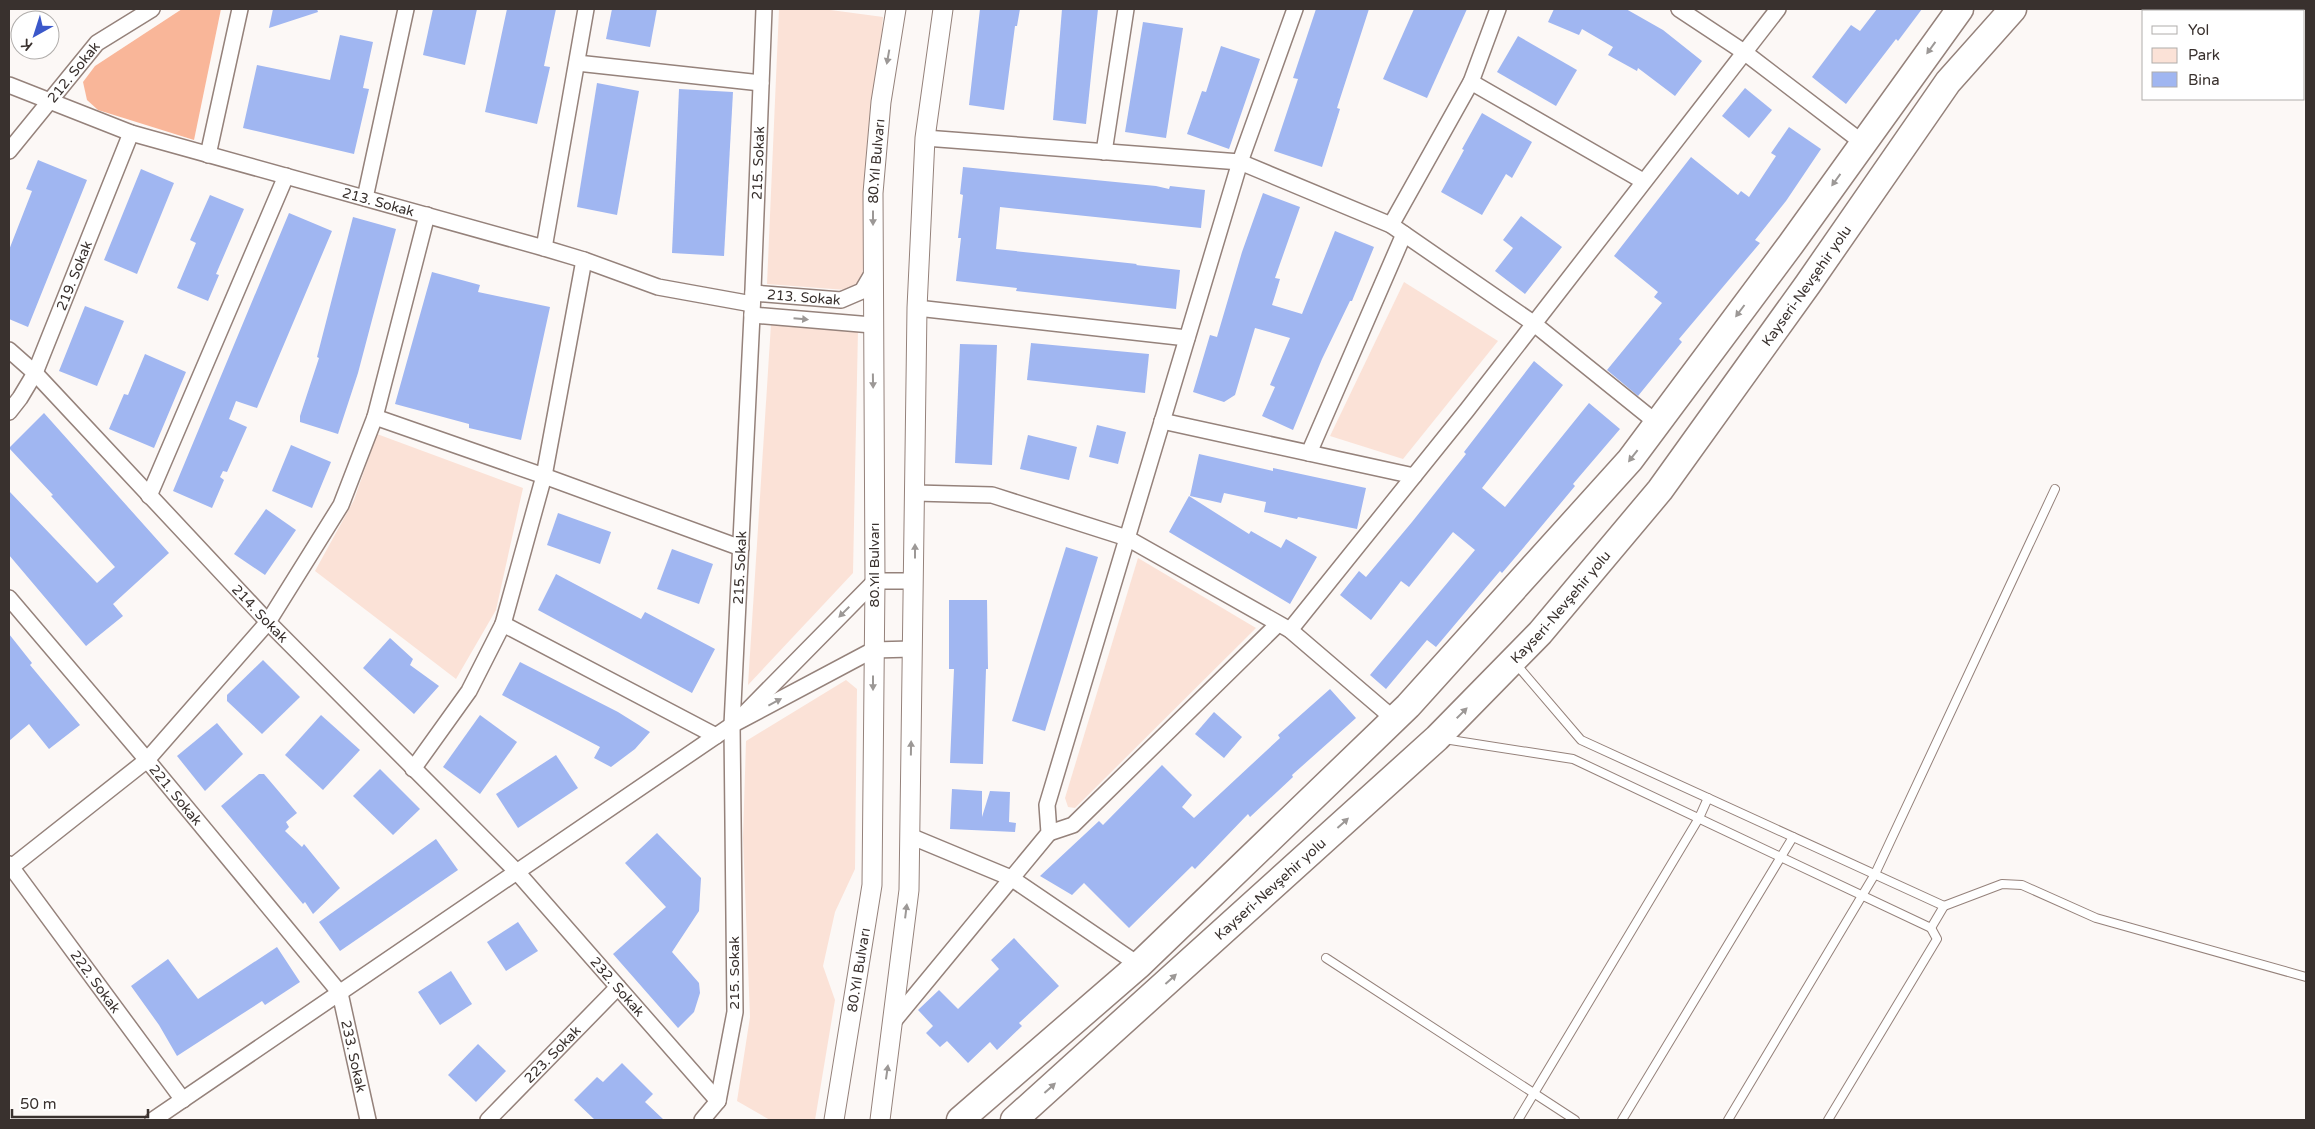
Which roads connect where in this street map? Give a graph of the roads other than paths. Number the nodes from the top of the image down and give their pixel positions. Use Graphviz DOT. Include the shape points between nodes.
graph roads {
  1 [pos="152,9"];
  2 [pos="240,9"];
  3 [pos="406,9"];
  4 [pos="586,9"];
  5 [pos="764,9"];
  6 [pos="896,9"];
  7 [pos="943,9"];
  8 [pos="1126,9"];
  9 [pos="1295,9"];
  10 [pos="1498,9"];
  11 [pos="1679,9"];
  12 [pos="1778,9"];
  13 [pos="2013,9"];
  14 [pos="1956,10"];
  15 [pos="1744,52"];
  16 [pos="577,63"];
  17 [pos="1471,82"];
  18 [pos="761,83"];
  19 [pos="9,85"];
  20 [pos="49,101"];
  21 [pos="131,133"];
  22 [pos="925,138"];
  23 [pos="1863,143"];
  24 [pos="9,151"];
  25 [pos="1104,152"];
  26 [pos="208,155"];
  27 [pos="1240,162"];
  28 [pos="286,176"];
  29 [pos="1642,181"];
  30 [pos="365,198"];
  31 [pos="428,215"];
  32 [pos="1391,225"];
  33 [pos="1404,234"];
  34 [pos="544,248"];
  35 [pos="584,260"];
  36 [pos="872,274"];
  37 [pos="752,304"];
  38 [pos="918,308"];
  39 [pos="1533,323"];
  40 [pos="872,325"];
  41 [pos="1187,338"];
  42 [pos="9,350"];
  43 [pos="35,373"];
  44 [pos="9,412"];
  45 [pos="375,417"];
  46 [pos="1162,421"];
  47 [pos="1657,423"];
  48 [pos="1309,453"];
  49 [pos="544,476"];
  50 [pos="1414,476"];
  51 [pos="2054,489"];
  52 [pos="915,493"];
  53 [pos="149,496"];
  54 [pos="1127,538"];
  55 [pos="741,548"];
  56 [pos="875,581"];
  57 [pos="914,581"];
  58 [pos="9,598"];
  59 [pos="268,622"];
  60 [pos="503,624"];
  61 [pos="1284,627"];
  62 [pos="912,649"];
  63 [pos="873,650"];
  64 [pos="1513,661"];
  65 [pos="1394,719"];
  66 [pos="732,725"];
  67 [pos="716,736"];
  68 [pos="1437,738"];
  69 [pos="147,760"];
  70 [pos="413,769"];
  71 [pos="1708,798"];
  72 [pos="1699,818"];
  73 [pos="1049,833"];
  74 [pos="910,836"];
  75 [pos="1793,837"];
  76 [pos="1781,857"];
  77 [pos="9,867"];
  78 [pos="517,872"];
  79 [pos="1875,874"];
  80 [pos="1011,878"];
  81 [pos="1863,896"];
  82 [pos="1944,906"];
  83 [pos="1931,928"];
  84 [pos="1326,958"];
  85 [pos="1139,965"];
  86 [pos="2306,977"];
  87 [pos="618,987"];
  88 [pos="340,993"];
  89 [pos="893,1022"];
  90 [pos="1534,1094"];
  91 [pos="182,1100"];
  92 [pos="718,1101"];
  93 [pos="154,1120"];
  94 [pos="368,1120"];
  95 [pos="488,1120"];
  96 [pos="702,1120"];
  97 [pos="834,1120"];
  98 [pos="880,1120"];
  99 [pos="960,1120"];
  100 [pos="1014,1120"];
  101 [pos="1518,1120"];
  102 [pos="1575,1120"];
  103 [pos="1622,1120"];
  104 [pos="1728,1120"];
  105 [pos="1828,1120"];
  1 -- 20 [label="street, 212. Sokak" via="97,43"];
  2 -- 26 [label="street"];
  3 -- 30 [label="street"];
  4 -- 16 [label="street"];
  5 -- 18 [label="street, 215. Sokak"];
  6 -- 36 [label="street, 80.Yıl Bulvarı, one-way" via="880,111 873,193"];
  7 -- 22 [label="street"];
  8 -- 25 [label="street"];
  9 -- 27 [label="street"];
  10 -- 17 [label="street"];
  11 -- 15 [label="street"];
  12 -- 15 [label="street"];
  13 -- 64 [label="highway, Kayseri-Nevşehir yolu" via="1948,82 1660,490"];
  14 -- 23 [label="highway, one-way"];
  15 -- 23 [label="street"];
  15 -- 29 [label="street"];
  16 -- 18 [label="street"];
  16 -- 34 [label="street"];
  17 -- 29 [label="street"];
  17 -- 32 [label="street"];
  18 -- 37 [label="street, 215. Sokak"];
  19 -- 20 [label="street, 213. Sokak"];
  20 -- 21 [label="street, 213. Sokak"];
  20 -- 24 [label="street, 212. Sokak"];
  21 -- 26 [label="street, 213. Sokak"];
  21 -- 43 [label="street, 219. Sokak"];
  22 -- 25 [label="street"];
  22 -- 38 [label="street"];
  23 -- 47 [label="highway, one-way"];
  25 -- 27 [label="street"];
  26 -- 28 [label="street, 213. Sokak"];
  27 -- 32 [label="street"];
  27 -- 41 [label="street"];
  28 -- 30 [label="street, 213. Sokak"];
  28 -- 53 [label="street"];
  29 -- 39 [label="street"];
  30 -- 31 [label="street, 213. Sokak"];
  31 -- 34 [label="street, 213. Sokak"];
  31 -- 45 [label="street"];
  32 -- 33 [label="street"];
  33 -- 39 [label="street"];
  33 -- 48 [label="street"];
  34 -- 35 [label="street, 213. Sokak"];
  35 -- 37 [label="street, 213. Sokak" via="658,287"];
  35 -- 49 [label="street"];
  36 -- 37 [label="street, 213. Sokak" via="862,291 840,300"];
  36 -- 40 [label="street, 80.Yıl Bulvarı"];
  37 -- 40 [label="street, 213. Sokak, one-way"];
  37 -- 55 [label="street, 215. Sokak"];
  38 -- 41 [label="street"];
  38 -- 52 [label="street"];
  39 -- 47 [label="street"];
  39 -- 50 [label="street"];
  40 -- 56 [label="street, 80.Yıl Bulvarı, one-way"];
  41 -- 46 [label="street"];
  42 -- 43 [label="street, 214. Sokak"];
  43 -- 44 [label="street, 219. Sokak"];
  43 -- 53 [label="street, 214. Sokak"];
  45 -- 49 [label="street"];
  45 -- 59 [label="street" via="341,506"];
  46 -- 48 [label="street"];
  46 -- 54 [label="street"];
  47 -- 65 [label="highway, one-way" via="1630,460"];
  48 -- 50 [label="street"];
  49 -- 55 [label="street"];
  49 -- 60 [label="street"];
  50 -- 61 [label="street"];
  51 -- 79 [label="lane"];
  52 -- 54 [label="street" via="992,495"];
  57 -- 52 [label="street, one-way"];
  53 -- 59 [label="street, 214. Sokak"];
  54 -- 61 [label="street"];
  54 -- 73 [label="street" via="1047,805"];
  55 -- 66 [label="street, 215. Sokak"];
  56 -- 57 [label="street"];
  56 -- 63 [label="street, 80.Yıl Bulvarı"];
  56 -- 66 [label="street, one-way"];
  57 -- 62 [label="street"];
  58 -- 69 [label="street, 221. Sokak"];
  59 -- 69 [label="street"];
  59 -- 70 [label="street, 214. Sokak"];
  60 -- 67 [label="street"];
  60 -- 70 [label="street" via="469,691"];
  61 -- 65 [label="street"];
  61 -- 73 [label="street" via="1073,825"];
  62 -- 63 [label="street"];
  74 -- 62 [label="street, one-way"];
  66 -- 63 [label="street, one-way"];
  63 -- 97 [label="street, 80.Yıl Bulvarı, one-way" via="872,884"];
  68 -- 64 [label="highway, Kayseri-Nevşehir yolu, one-way"];
  64 -- 71 [label="lane" via="1581,740"];
  65 -- 85 [label="highway"];
  66 -- 67 [label="street"];
  66 -- 92 [label="street, 215. Sokak" via="735,1012"];
  67 -- 78 [label="street"];
  68 -- 72 [label="lane" via="1573,759"];
  100 -- 68 [label="highway, Kayseri-Nevşehir yolu, one-way"];
  69 -- 77 [label="street"];
  69 -- 88 [label="street, 221. Sokak"];
  70 -- 78 [label="street, 214. Sokak"];
  71 -- 72 [label="lane"];
  71 -- 75 [label="lane"];
  72 -- 76 [label="lane"];
  72 -- 90 [label="lane"];
  73 -- 80 [label="street"];
  74 -- 80 [label="street"];
  89 -- 74 [label="street, one-way" via="908,890"];
  75 -- 76 [label="lane"];
  75 -- 79 [label="lane"];
  76 -- 81 [label="lane"];
  76 -- 103 [label="lane"];
  77 -- 91 [label="street, 222. Sokak"];
  78 -- 87 [label="street, 232. Sokak"];
  78 -- 88 [label="street"];
  79 -- 81 [label="lane"];
  79 -- 82 [label="lane"];
  80 -- 85 [label="street"];
  80 -- 89 [label="street"];
  81 -- 83 [label="lane"];
  81 -- 104 [label="lane"];
  82 -- 83 [label="lane"];
  82 -- 86 [label="lane" via="2002,884 2022,885 2096,918"];
  83 -- 105 [label="lane" via="1937,938"];
  84 -- 90 [label="lane"];
  85 -- 99 [label="highway"];
  87 -- 92 [label="street, 232. Sokak"];
  87 -- 95 [label="street, 223. Sokak"];
  88 -- 91 [label="street"];
  88 -- 94 [label="street, 233. Sokak"];
  98 -- 89 [label="street, one-way"];
  90 -- 101 [label="lane"];
  90 -- 102 [label="lane"];
  91 -- 93 [label="street"];
  92 -- 96 [label="street, 215. Sokak"];
}
